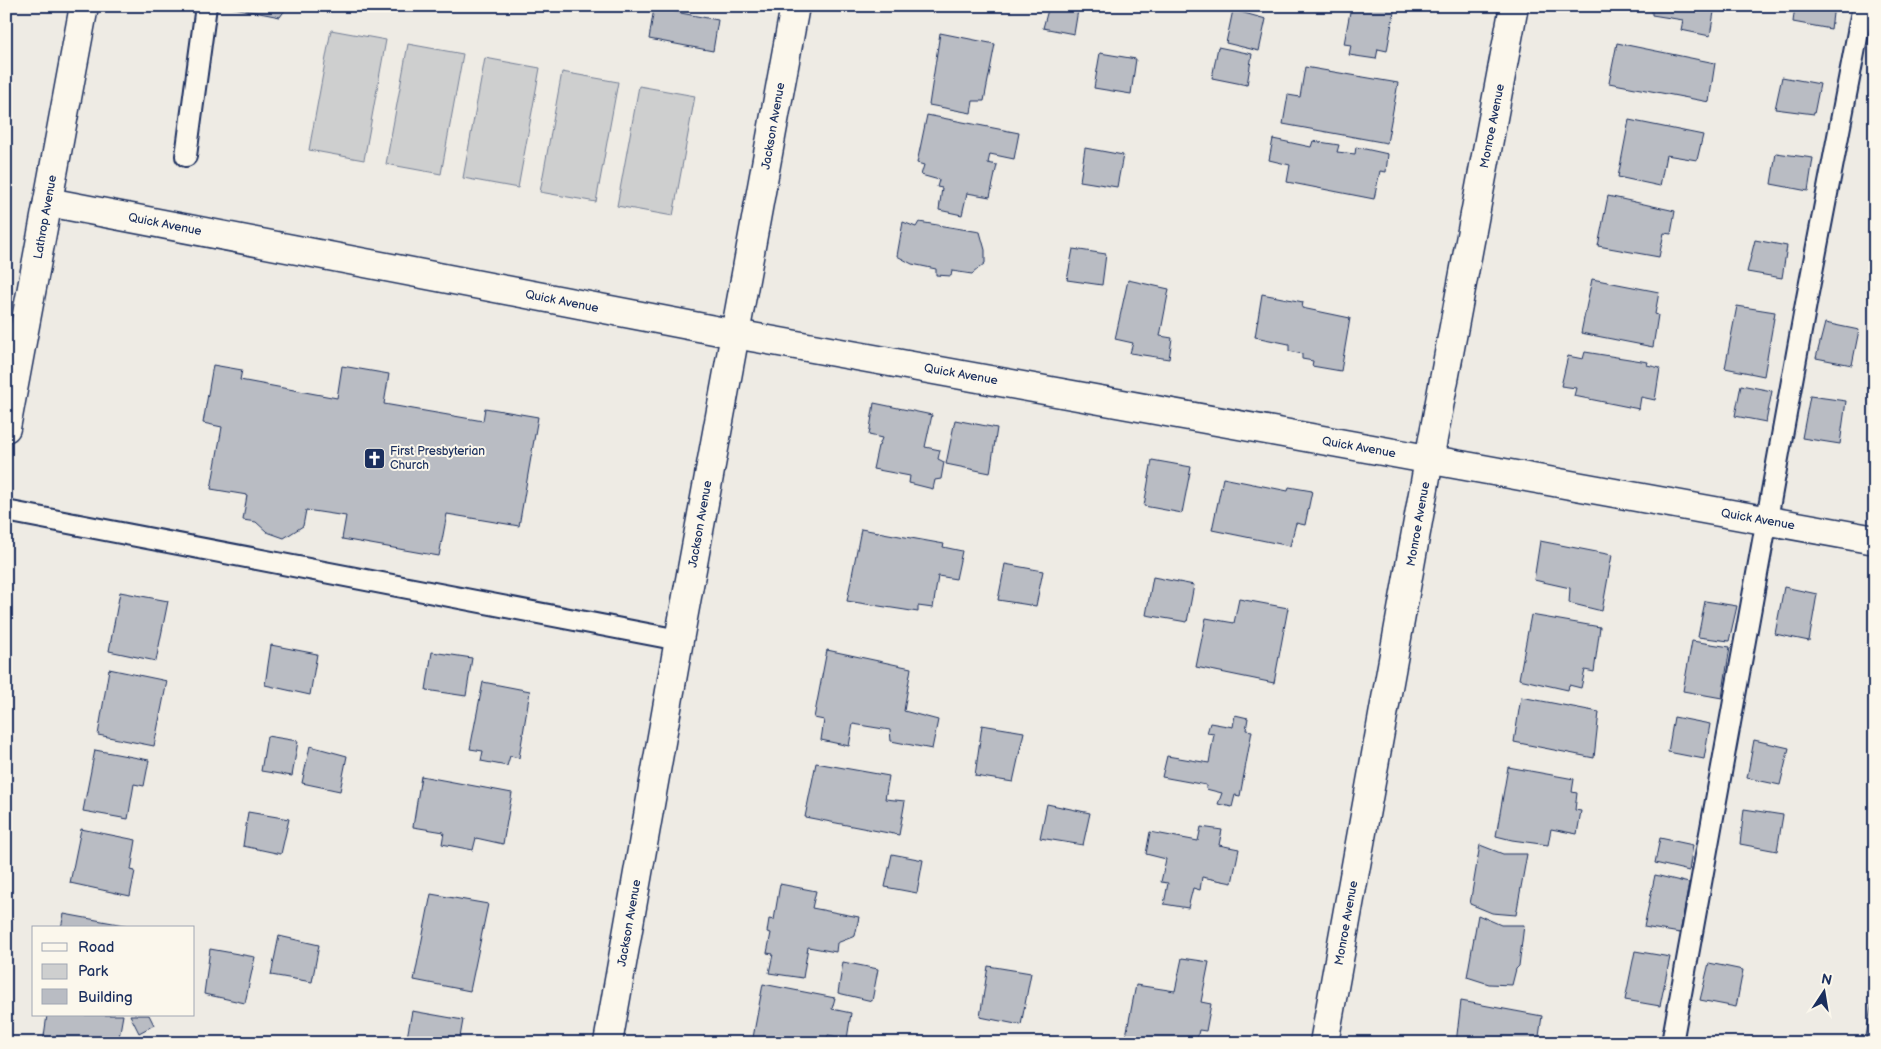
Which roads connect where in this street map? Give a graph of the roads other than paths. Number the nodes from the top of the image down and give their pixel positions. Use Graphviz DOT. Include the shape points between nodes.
graph roads {
  1 [pos="84,6"];
  2 [pos="206,6"];
  3 [pos="795,6"];
  4 [pos="1514,6"];
  5 [pos="1863,6"];
  6 [pos="186,156"];
  7 [pos="48,202"];
  8 [pos="735,334"];
  9 [pos="6,428"];
  10 [pos="1429,460"];
  11 [pos="6,511"];
  12 [pos="1767,521"];
  13 [pos="1875,540"];
  14 [pos="679,640"];
  15 [pos="608,1043"];
  16 [pos="1324,1043"];
  17 [pos="1672,1043"];
  1 -- 7 [label="street, Lathrop Avenue"];
  2 -- 6 [label="lane"];
  3 -- 8 [label="street, Jackson Avenue"];
  4 -- 10 [label="street, Monroe Avenue"];
  5 -- 12 [label="lane"];
  7 -- 8 [label="street, Quick Avenue"];
  7 -- 9 [label="street, Lathrop Avenue"];
  8 -- 10 [label="street, Quick Avenue"];
  8 -- 14 [label="street, Jackson Avenue"];
  10 -- 12 [label="street, Quick Avenue"];
  10 -- 16 [label="street, Monroe Avenue"];
  11 -- 14 [label="lane"];
  12 -- 13 [label="street, Quick Avenue"];
  12 -- 17 [label="lane"];
  14 -- 15 [label="street, Jackson Avenue"];
}
